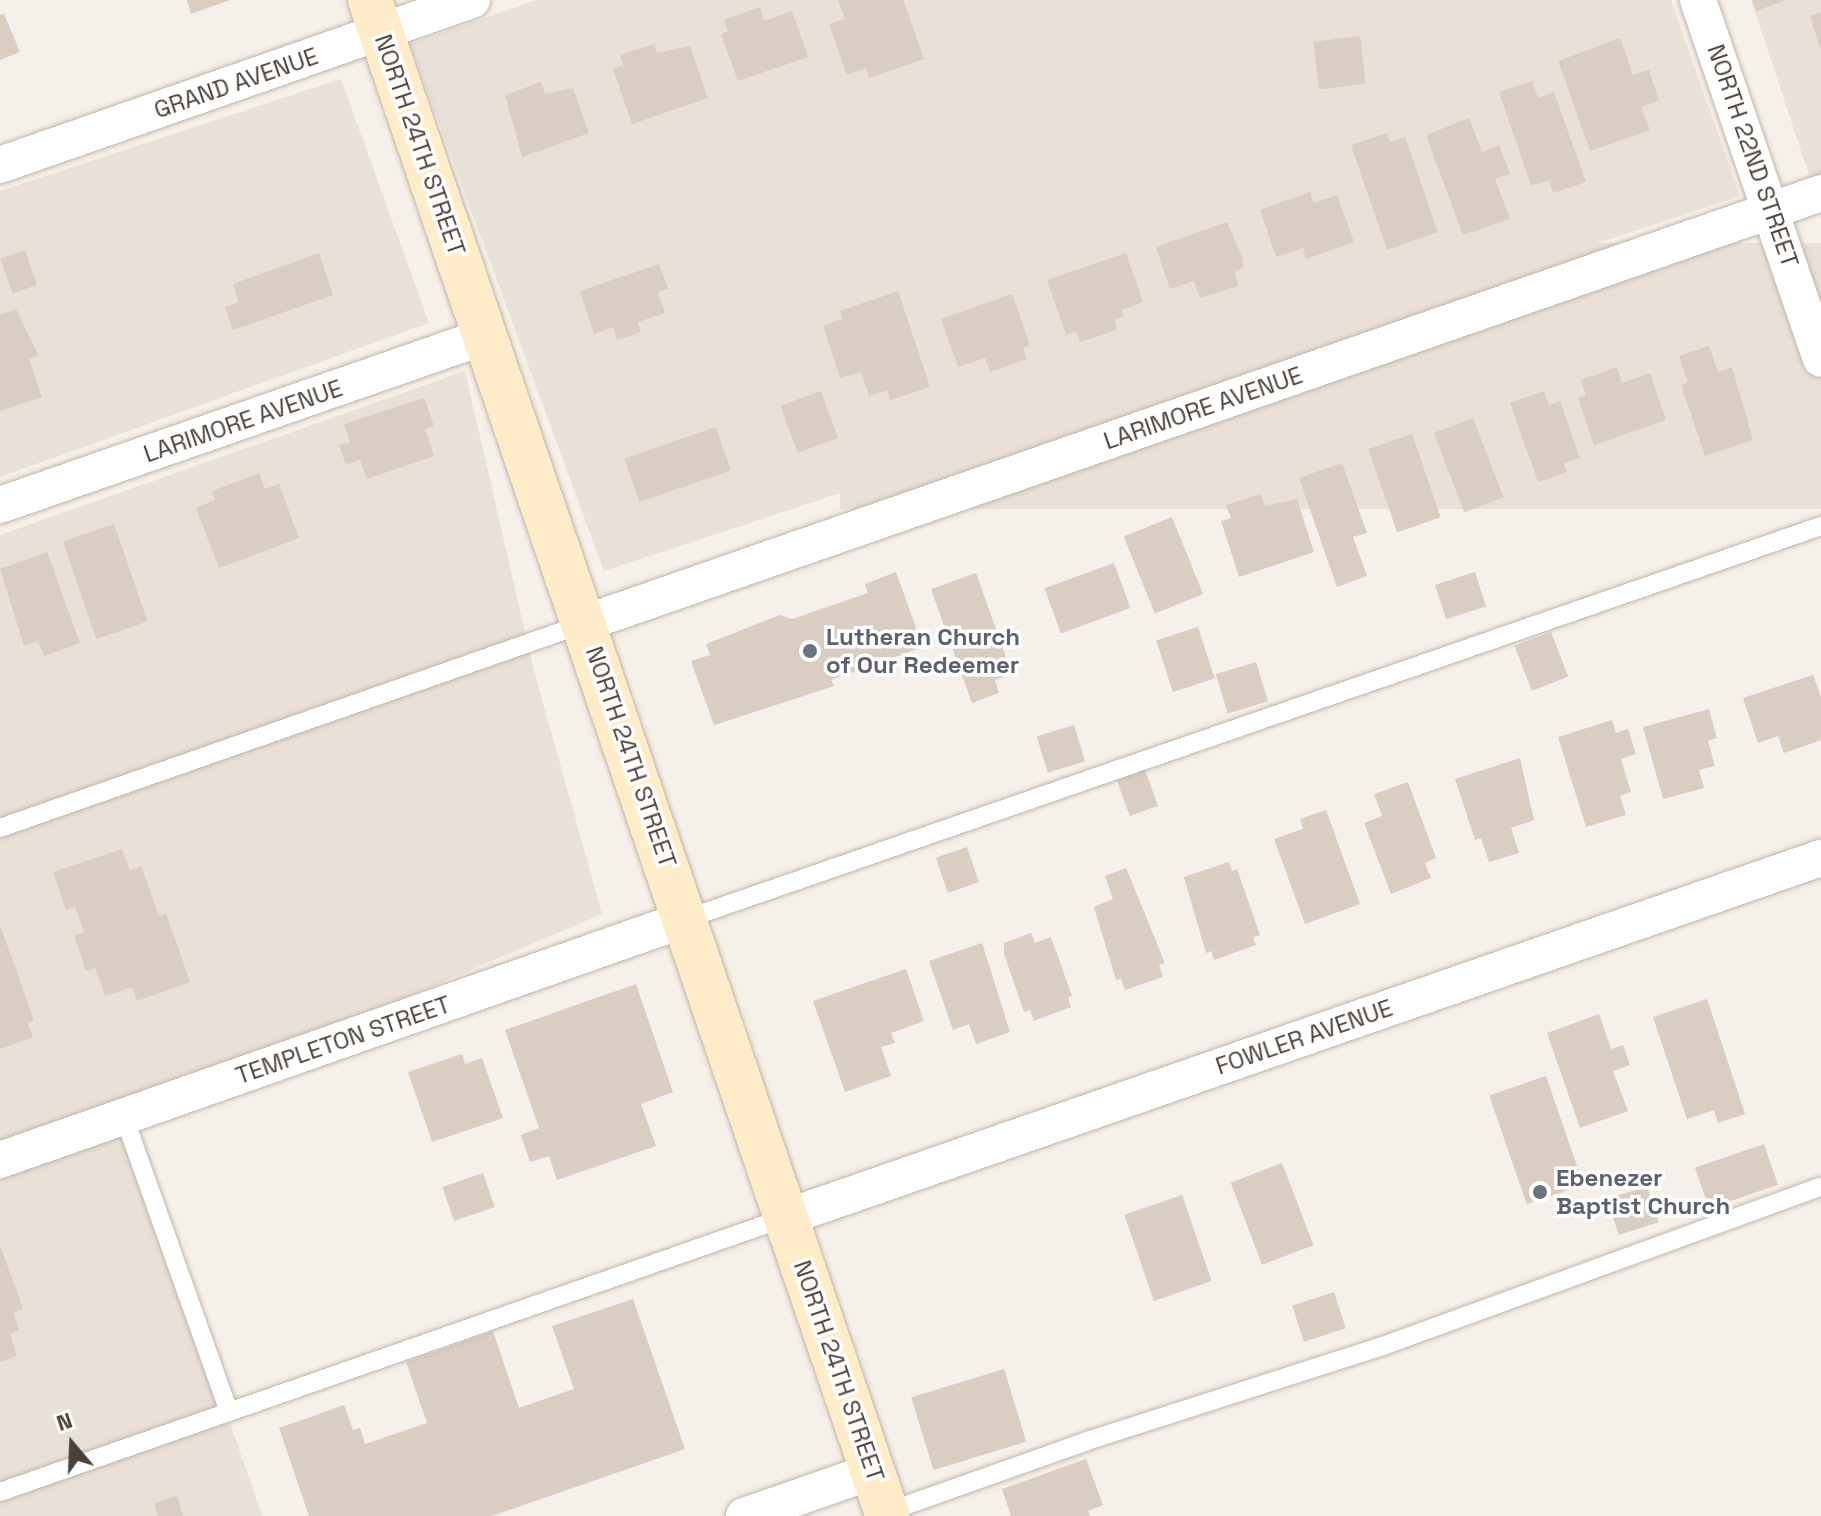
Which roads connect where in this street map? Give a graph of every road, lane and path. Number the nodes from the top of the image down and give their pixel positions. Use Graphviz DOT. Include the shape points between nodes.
graph roads {
  1 [pos="472,0"];
  2 [pos="1698,0"];
  3 [pos="376,16"];
  4 [pos="0,165"];
  5 [pos="1821,193"];
  6 [pos="1772,211"];
  7 [pos="486,336"];
  8 [pos="1821,359"];
  9 [pos="0,505"];
  10 [pos="1821,526"];
  11 [pos="585,623"];
  12 [pos="0,828"];
  13 [pos="1821,858"];
  14 [pos="686,919"];
  15 [pos="124,1117"];
  16 [pos="0,1160"];
  17 [pos="1821,1187"];
  18 [pos="787,1217"];
  19 [pos="229,1412"];
  20 [pos="873,1471"];
  21 [pos="0,1492"];
  22 [pos="888,1514"];
  23 [pos="744,1516"];
  1 -- 3 [label="street, GRAND AVENUE"];
  2 -- 6 [label="street, NORTH 22ND STREET"];
  3 -- 4 [label="street, GRAND AVENUE"];
  3 -- 7 [label="street, NORTH 24TH STREET"];
  5 -- 6 [label="street, LARIMORE AVENUE"];
  6 -- 8 [label="street, NORTH 22ND STREET"];
  6 -- 11 [label="street, LARIMORE AVENUE"];
  7 -- 9 [label="street, LARIMORE AVENUE"];
  7 -- 11 [label="street, NORTH 24TH STREET"];
  10 -- 14 [label="lane"];
  11 -- 12 [label="lane"];
  11 -- 14 [label="street, NORTH 24TH STREET"];
  13 -- 18 [label="street, FOWLER AVENUE"];
  14 -- 15 [label="street, TEMPLETON STREET"];
  14 -- 18 [label="street, NORTH 24TH STREET"];
  15 -- 16 [label="street, TEMPLETON STREET"];
  15 -- 19 [label="lane"];
  17 -- 22 [label="lane" via="1383,1346 1087,1441"];
  18 -- 19 [label="lane"];
  18 -- 20 [label="street, NORTH 24TH STREET"];
  19 -- 21 [label="lane"];
  20 -- 22 [label="street, NORTH 24TH STREET"];
  20 -- 23 [label="street"];
}
